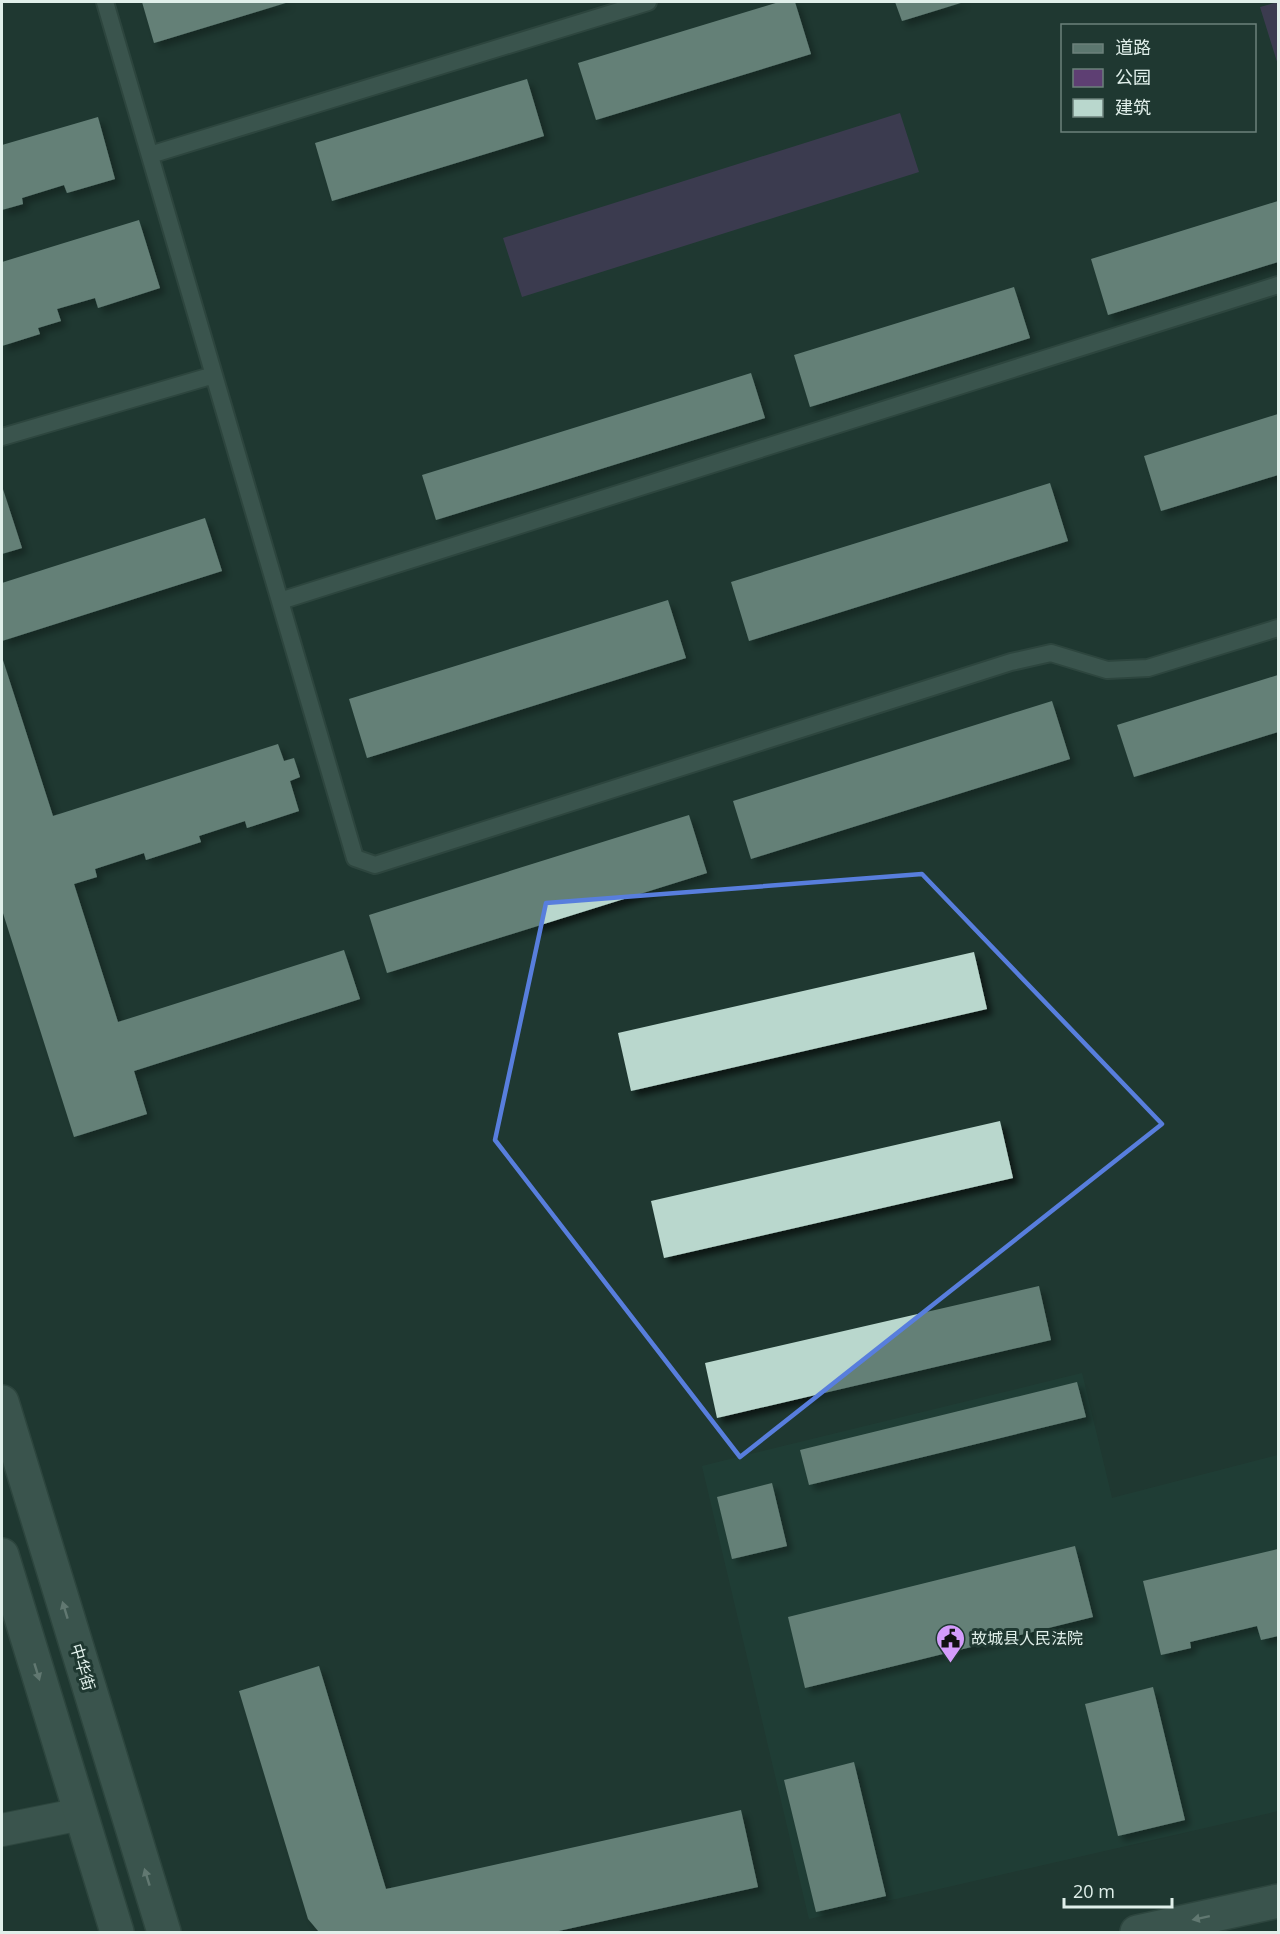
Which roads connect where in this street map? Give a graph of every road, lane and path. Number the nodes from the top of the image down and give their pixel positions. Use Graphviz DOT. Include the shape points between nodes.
graph roads {
  1 [pos="105,2"];
  2 [pos="648,2"];
  3 [pos="150,155"];
  4 [pos="1278,285"];
  5 [pos="214,375"];
  6 [pos="2,437"];
  7 [pos="280,601"];
  8 [pos="1278,628"];
  9 [pos="2,1402"];
  10 [pos="2,1556"];
  11 [pos="81,1814"];
  12 [pos="2,1830"];
  13 [pos="1278,1901"];
  14 [pos="117,1932"];
  15 [pos="164,1932"];
  16 [pos="1137,1932"];
  1 -- 3 [label="lane"];
  2 -- 3 [label="lane"];
  3 -- 5 [label="lane"];
  4 -- 7 [label="lane"];
  5 -- 6 [label="lane"];
  5 -- 7 [label="lane"];
  7 -- 8 [label="lane" via="355,858 375,865 1011,662 1051,653 1107,670 1148,668"];
  15 -- 9 [label="main road, 中华街, one-way"];
  10 -- 11 [label="main road, one-way"];
  11 -- 12 [label="street"];
  11 -- 14 [label="main road"];
  13 -- 16 [label="main road, one-way"];
}
